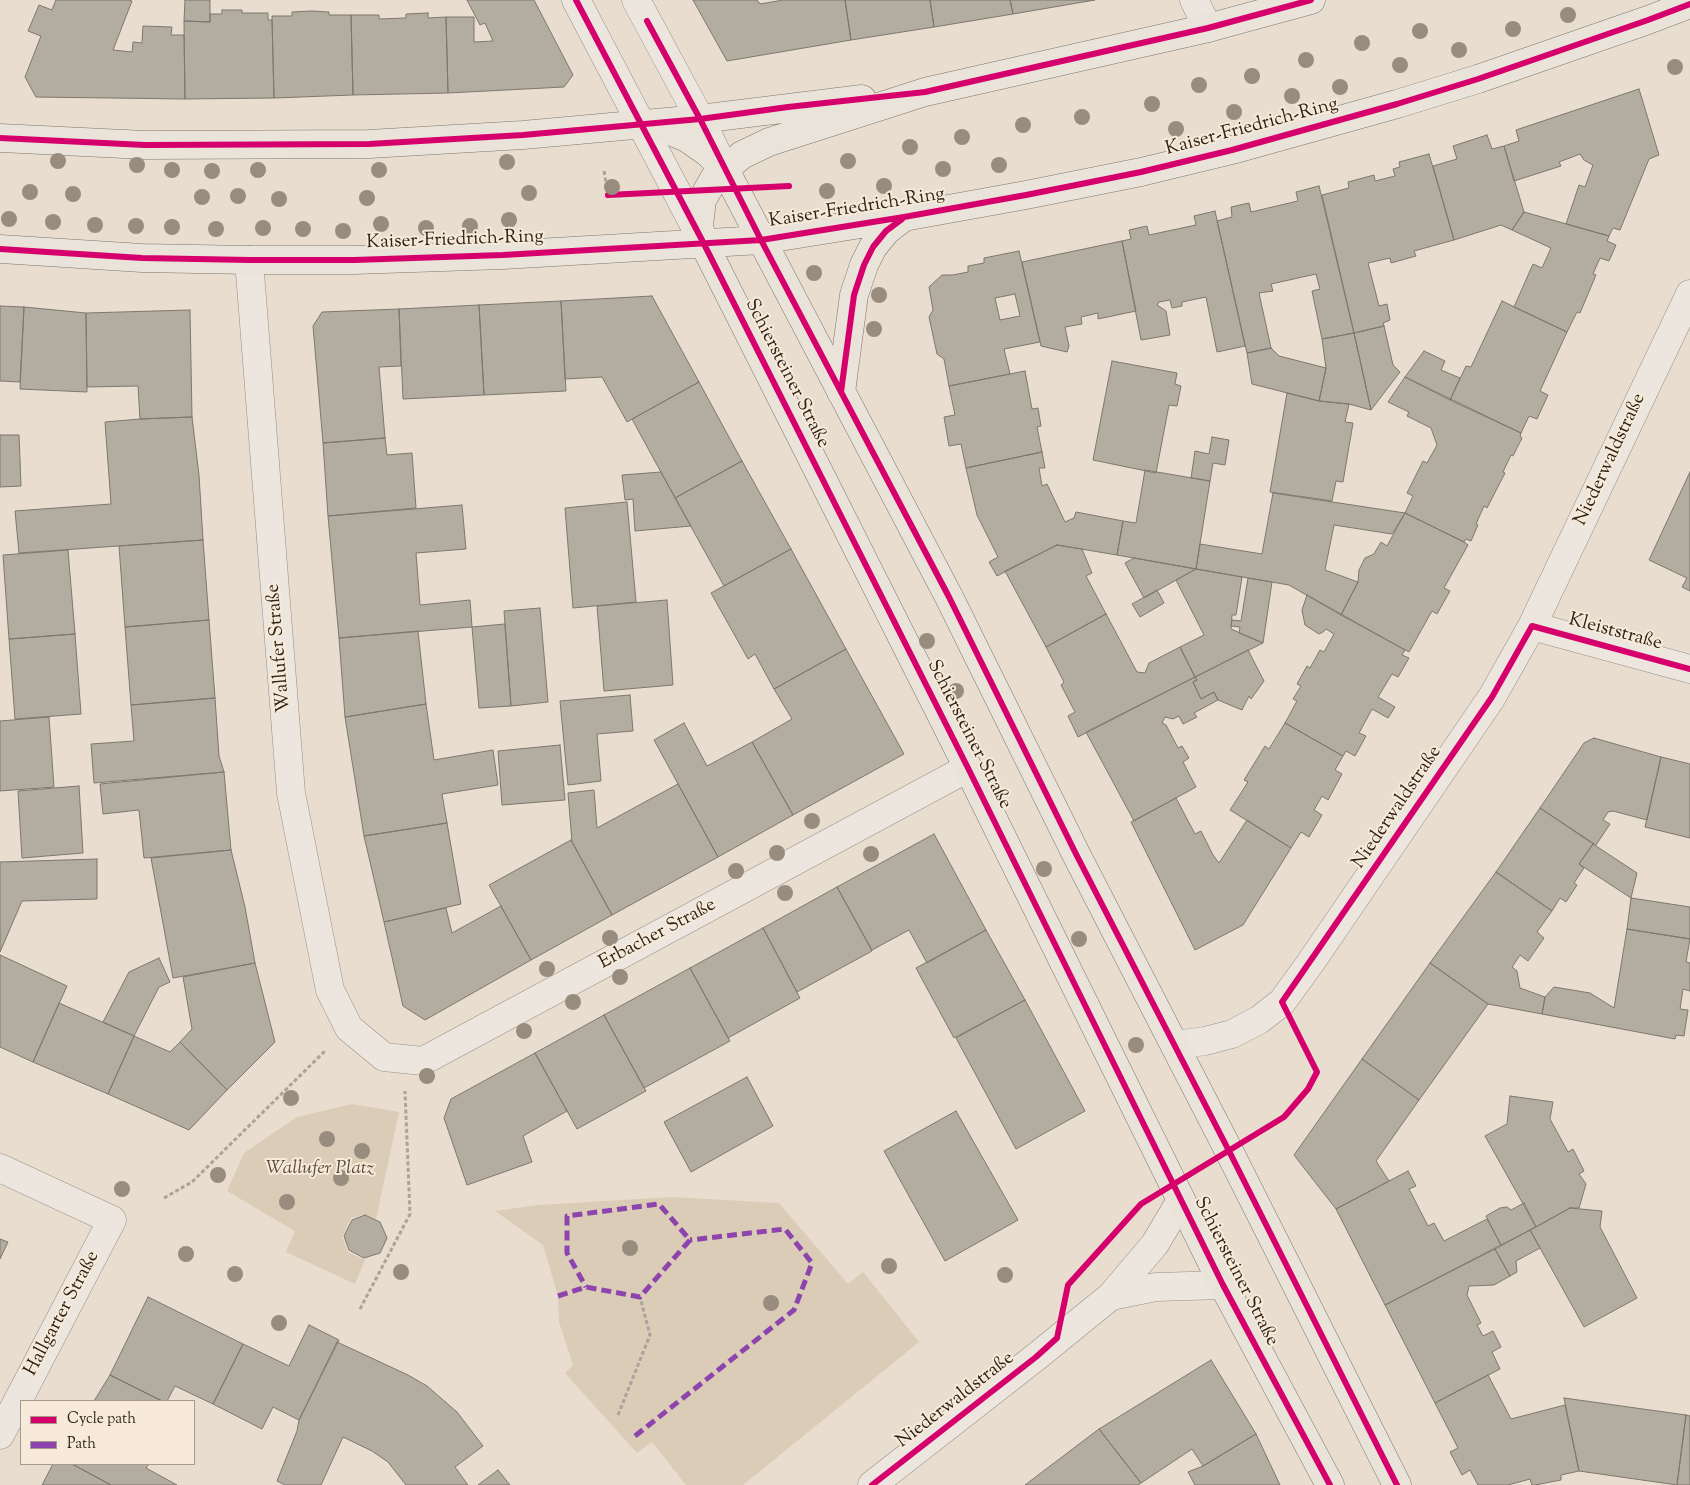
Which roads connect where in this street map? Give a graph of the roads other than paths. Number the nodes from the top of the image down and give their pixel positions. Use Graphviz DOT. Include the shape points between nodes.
graph roads {
  1 [pos="576,0"];
  2 [pos="636,0"];
  3 [pos="1194,0"];
  4 [pos="1311,0"];
  5 [pos="1690,4"];
  6 [pos="1208,28"];
  7 [pos="925,92"];
  8 [pos="700,119"];
  9 [pos="641,125"];
  10 [pos="0,138"];
  11 [pos="724,168"];
  12 [pos="904,217"];
  13 [pos="760,240"];
  14 [pos="703,242"];
  15 [pos="0,249"];
  16 [pos="249,260"];
  17 [pos="1690,294"];
  18 [pos="841,392"];
  19 [pos="1532,626"];
  20 [pos="1690,669"];
  21 [pos="968,768"];
  22 [pos="349,1028"];
  23 [pos="1175,1046"];
  24 [pos="0,1168"];
  25 [pos="1181,1200"];
  26 [pos="1223,1285"];
  27 [pos="1111,1296"];
  28 [pos="0,1435"];
  29 [pos="872,1485"];
  30 [pos="1330,1485"];
  31 [pos="1397,1485"];
  1 -- 9 [label="street, Schiersteiner Straße"];
  2 -- 8 [label="street, Schiersteiner Straße"];
  3 -- 6 [label="street"];
  4 -- 6 [label="main road"];
  5 -- 12 [label="main road, Kaiser-Friedrich-Ring" via="1478,79 1314,128 1141,172"];
  6 -- 7 [label="main road"];
  7 -- 8 [label="main road"];
  7 -- 11 [label="main road" via="763,144"];
  8 -- 9 [label="main road"];
  8 -- 11 [label="street, Schiersteiner Straße"];
  9 -- 10 [label="main road" via="369,144 145,145"];
  9 -- 11 [label="main road, Schiersteiner Straße" via="665,129 687,138"];
  9 -- 14 [label="street, Schiersteiner Straße"];
  11 -- 13 [label="main road, Schiersteiner Straße"];
  11 -- 14 [label="main road" via="714,177 702,200 699,226"];
  12 -- 13 [label="main road, Kaiser-Friedrich-Ring"];
  12 -- 18 [label="main road" via="873,247 864,265 854,295"];
  13 -- 14 [label="main road, Kaiser-Friedrich-Ring"];
  13 -- 18 [label="main road, Schiersteiner Straße"];
  14 -- 16 [label="main road, Kaiser-Friedrich-Ring" via="503,255"];
  14 -- 21 [label="main road, Schiersteiner Straße"];
  15 -- 16 [label="main road, Kaiser-Friedrich-Ring" via="142,258"];
  16 -- 22 [label="street, Wallufer Straße" via="292,793 330,990"];
  17 -- 19 [label="street, Niederwaldstraße"];
  18 -- 23 [label="main road, Schiersteiner Straße" via="949,597"];
  19 -- 20 [label="street, Kleiststraße"];
  19 -- 23 [label="street, Niederwaldstraße" via="1492,697 1282,1002 1259,1020 1232,1034"];
  21 -- 22 [label="street, Erbacher Straße" via="423,1061 384,1057"];
  21 -- 25 [label="main road, Schiersteiner Straße"];
  23 -- 31 [label="main road, Schiersteiner Straße"];
  24 -- 28 [label="street, Hallgarter Straße" via="112,1220"];
  25 -- 26 [label="main road, Schiersteiner Straße"];
  25 -- 27 [label="street, Niederwaldstraße" via="1155,1244"];
  26 -- 27 [label="street, Niederwaldstraße" via="1156,1287"];
  26 -- 30 [label="main road, Schiersteiner Straße"];
  27 -- 29 [label="street, Niederwaldstraße"];
}
